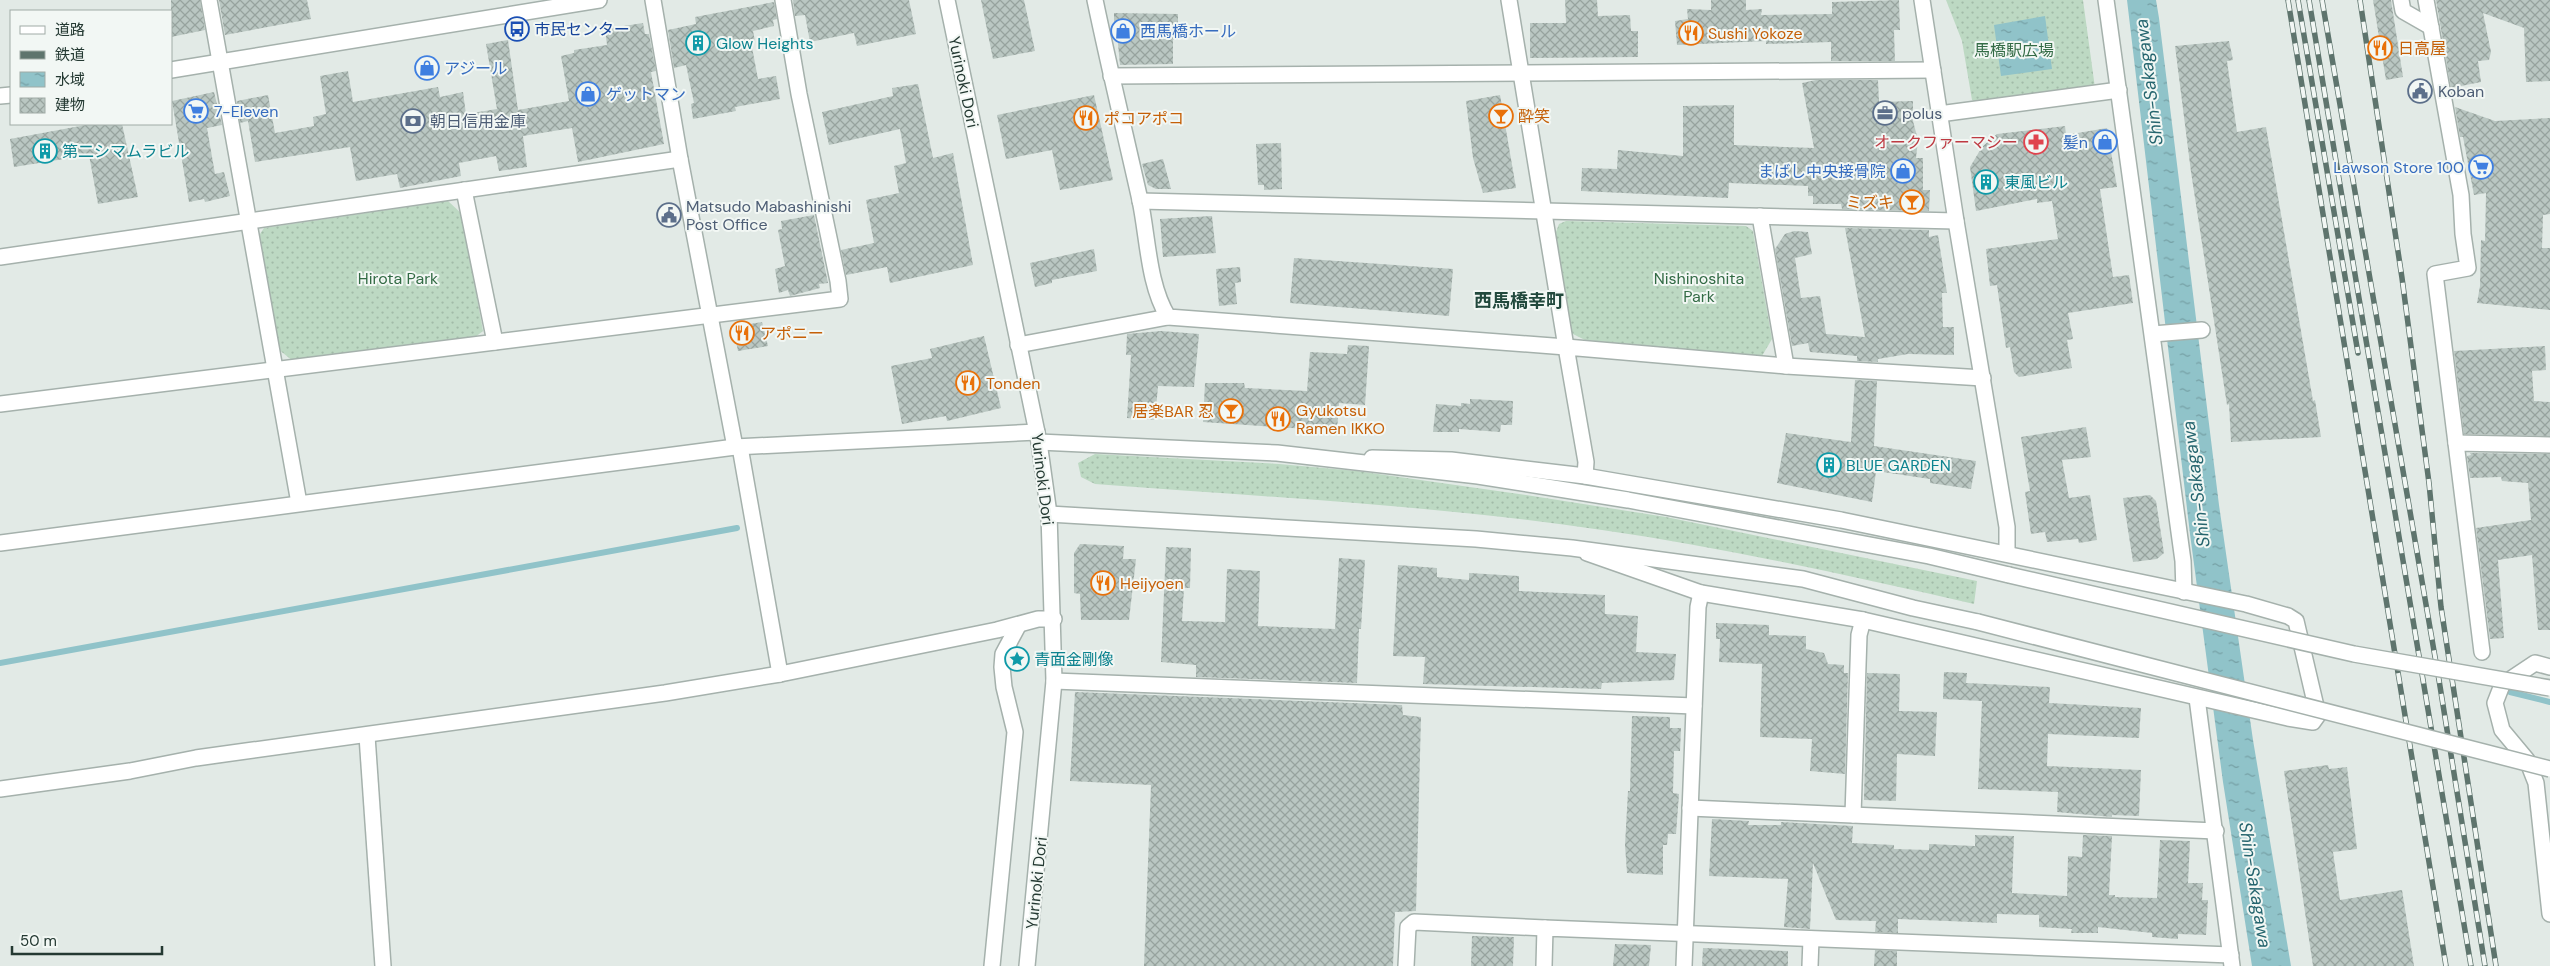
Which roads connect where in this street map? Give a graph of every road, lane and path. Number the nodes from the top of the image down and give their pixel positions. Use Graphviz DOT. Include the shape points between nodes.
graph roads {
  1 [pos="209,0"];
  2 [pos="599,0"];
  3 [pos="653,0"];
  4 [pos="783,0"];
  5 [pos="947,0"];
  6 [pos="1095,0"];
  7 [pos="1509,0"];
  8 [pos="1922,0"];
  9 [pos="2106,0"];
  10 [pos="2401,0"];
  11 [pos="2426,0"];
  12 [pos="2431,27"];
  13 [pos="220,62"];
  14 [pos="172,70"];
  15 [pos="1933,70"];
  16 [pos="1521,73"];
  17 [pos="1111,76"];
  18 [pos="2119,90"];
  19 [pos="1939,114"];
  20 [pos="680,159"];
  21 [pos="464,190"];
  22 [pos="1140,201"];
  23 [pos="1544,211"];
  24 [pos="1760,216"];
  25 [pos="1956,221"];
  26 [pos="247,222"];
  27 [pos="0,257"];
  28 [pos="711,316"];
  29 [pos="1168,318"];
  30 [pos="2202,330"];
  31 [pos="2153,334"];
  32 [pos="495,342"];
  33 [pos="1018,345"];
  34 [pos="1566,348"];
  35 [pos="1786,366"];
  36 [pos="274,370"];
  37 [pos="1983,378"];
  38 [pos="0,404"];
  39 [pos="1038,437"];
  40 [pos="2456,443"];
  41 [pos="2550,444"];
  42 [pos="738,447"];
  43 [pos="1326,457"];
  44 [pos="1586,476"];
  45 [pos="299,503"];
  46 [pos="1049,514"];
  47 [pos="0,543"];
  48 [pos="1572,548"];
  49 [pos="2008,553"];
  50 [pos="2184,592"];
  51 [pos="1701,593"];
  52 [pos="1054,619"];
  53 [pos="1863,620"];
  54 [pos="1018,626"];
  55 [pos="2482,652"];
  56 [pos="2550,667"];
  57 [pos="780,674"];
  58 [pos="1054,680"];
  59 [pos="2550,688"];
  60 [pos="2197,698"];
  61 [pos="1694,706"];
  62 [pos="367,736"];
  63 [pos="2550,769"];
  64 [pos="2543,785"];
  65 [pos="0,789"];
  66 [pos="1690,808"];
  67 [pos="1853,815"];
  68 [pos="2216,831"];
  69 [pos="2550,914"];
  70 [pos="1545,928"];
  71 [pos="1685,934"];
  72 [pos="1811,939"];
  73 [pos="2231,960"];
  74 [pos="383,966"];
  75 [pos="992,966"];
  76 [pos="1027,966"];
  77 [pos="1406,966"];
  78 [pos="1544,966"];
  79 [pos="1684,966"];
  80 [pos="1810,966"];
  1 -- 13 [label="street"];
  2 -- 13 [label="street"];
  3 -- 20 [label="street"];
  4 -- 28 [label="street" via="840,299"];
  5 -- 33 [label="street, Yurinoki Dori"];
  6 -- 17 [label="street"];
  7 -- 16 [label="street"];
  8 -- 15 [label="street"];
  9 -- 18 [label="street"];
  10 -- 12 [label="street" via="2403,11"];
  11 -- 12 [label="street"];
  12 -- 40 [label="street" via="2462,195 2468,268 2435,274"];
  13 -- 14 [label="street"];
  13 -- 26 [label="street"];
  15 -- 16 [label="street"];
  15 -- 19 [label="street"];
  16 -- 17 [label="street"];
  16 -- 23 [label="street"];
  17 -- 22 [label="street"];
  18 -- 19 [label="street"];
  18 -- 31 [label="street"];
  19 -- 25 [label="street"];
  20 -- 21 [label="street"];
  20 -- 28 [label="street"];
  21 -- 26 [label="street"];
  21 -- 32 [label="street"];
  22 -- 23 [label="street"];
  22 -- 29 [label="street" via="1159,302"];
  23 -- 24 [label="street"];
  23 -- 34 [label="street"];
  24 -- 25 [label="street"];
  24 -- 35 [label="street"];
  25 -- 37 [label="street"];
  26 -- 27 [label="street"];
  26 -- 36 [label="street"];
  28 -- 32 [label="street"];
  28 -- 42 [label="street"];
  29 -- 33 [label="street"];
  29 -- 34 [label="street"];
  30 -- 31 [label="street"];
  31 -- 50 [label="street" via="2183,560"];
  32 -- 36 [label="street"];
  33 -- 39 [label="street, Yurinoki Dori"];
  34 -- 35 [label="street"];
  34 -- 44 [label="street"];
  35 -- 37 [label="street"];
  36 -- 38 [label="street"];
  36 -- 45 [label="street"];
  37 -- 49 [label="street" via="2007,528"];
  39 -- 42 [label="street"];
  39 -- 43 [label="street" via="1099,444"];
  39 -- 46 [label="street, Yurinoki Dori"];
  40 -- 41 [label="street"];
  40 -- 55 [label="street"];
  42 -- 45 [label="street"];
  42 -- 57 [label="street"];
  43 -- 44 [label="street" via="1451,460"];
  43 -- 59 [label="street, bridge" via="1478,476 1929,556 2354,654"];
  44 -- 49 [label="street"];
  45 -- 47 [label="street"];
  46 -- 48 [label="street" via="1476,538"];
  46 -- 52 [label="street, Yurinoki Dori"];
  48 -- 51 [label="street"];
  48 -- 63 [label="street, bridge" via="1803,580"];
  49 -- 50 [label="street"];
  50 -- 60 [label="street" via="2246,604 2296,621 2318,714 2313,722"];
  51 -- 53 [label="street"];
  51 -- 61 [label="street"];
  52 -- 54 [label="street" via="1038,619"];
  52 -- 58 [label="street, Yurinoki Dori"];
  53 -- 60 [label="street"];
  53 -- 67 [label="street" via="1859,635"];
  54 -- 57 [label="street"];
  54 -- 75 [label="street" via="1003,654 1002,667 1015,732"];
  56 -- 64 [label="street" via="2534,663 2516,674 2502,685 2495,703 2509,740"];
  57 -- 62 [label="street"];
  58 -- 61 [label="street"];
  58 -- 76 [label="street, Yurinoki Dori"];
  60 -- 68 [label="street"];
  61 -- 66 [label="street"];
  62 -- 65 [label="street" via="196,758 130,771"];
  62 -- 74 [label="street"];
  64 -- 69 [label="street"];
  66 -- 67 [label="street"];
  66 -- 71 [label="street"];
  67 -- 68 [label="street"];
  68 -- 73 [label="street"];
  70 -- 71 [label="street"];
  70 -- 77 [label="street" via="1414,922 1408,926"];
  70 -- 78 [label="street"];
  71 -- 72 [label="street"];
  71 -- 79 [label="street"];
  72 -- 73 [label="street"];
  72 -- 80 [label="street"];
}
